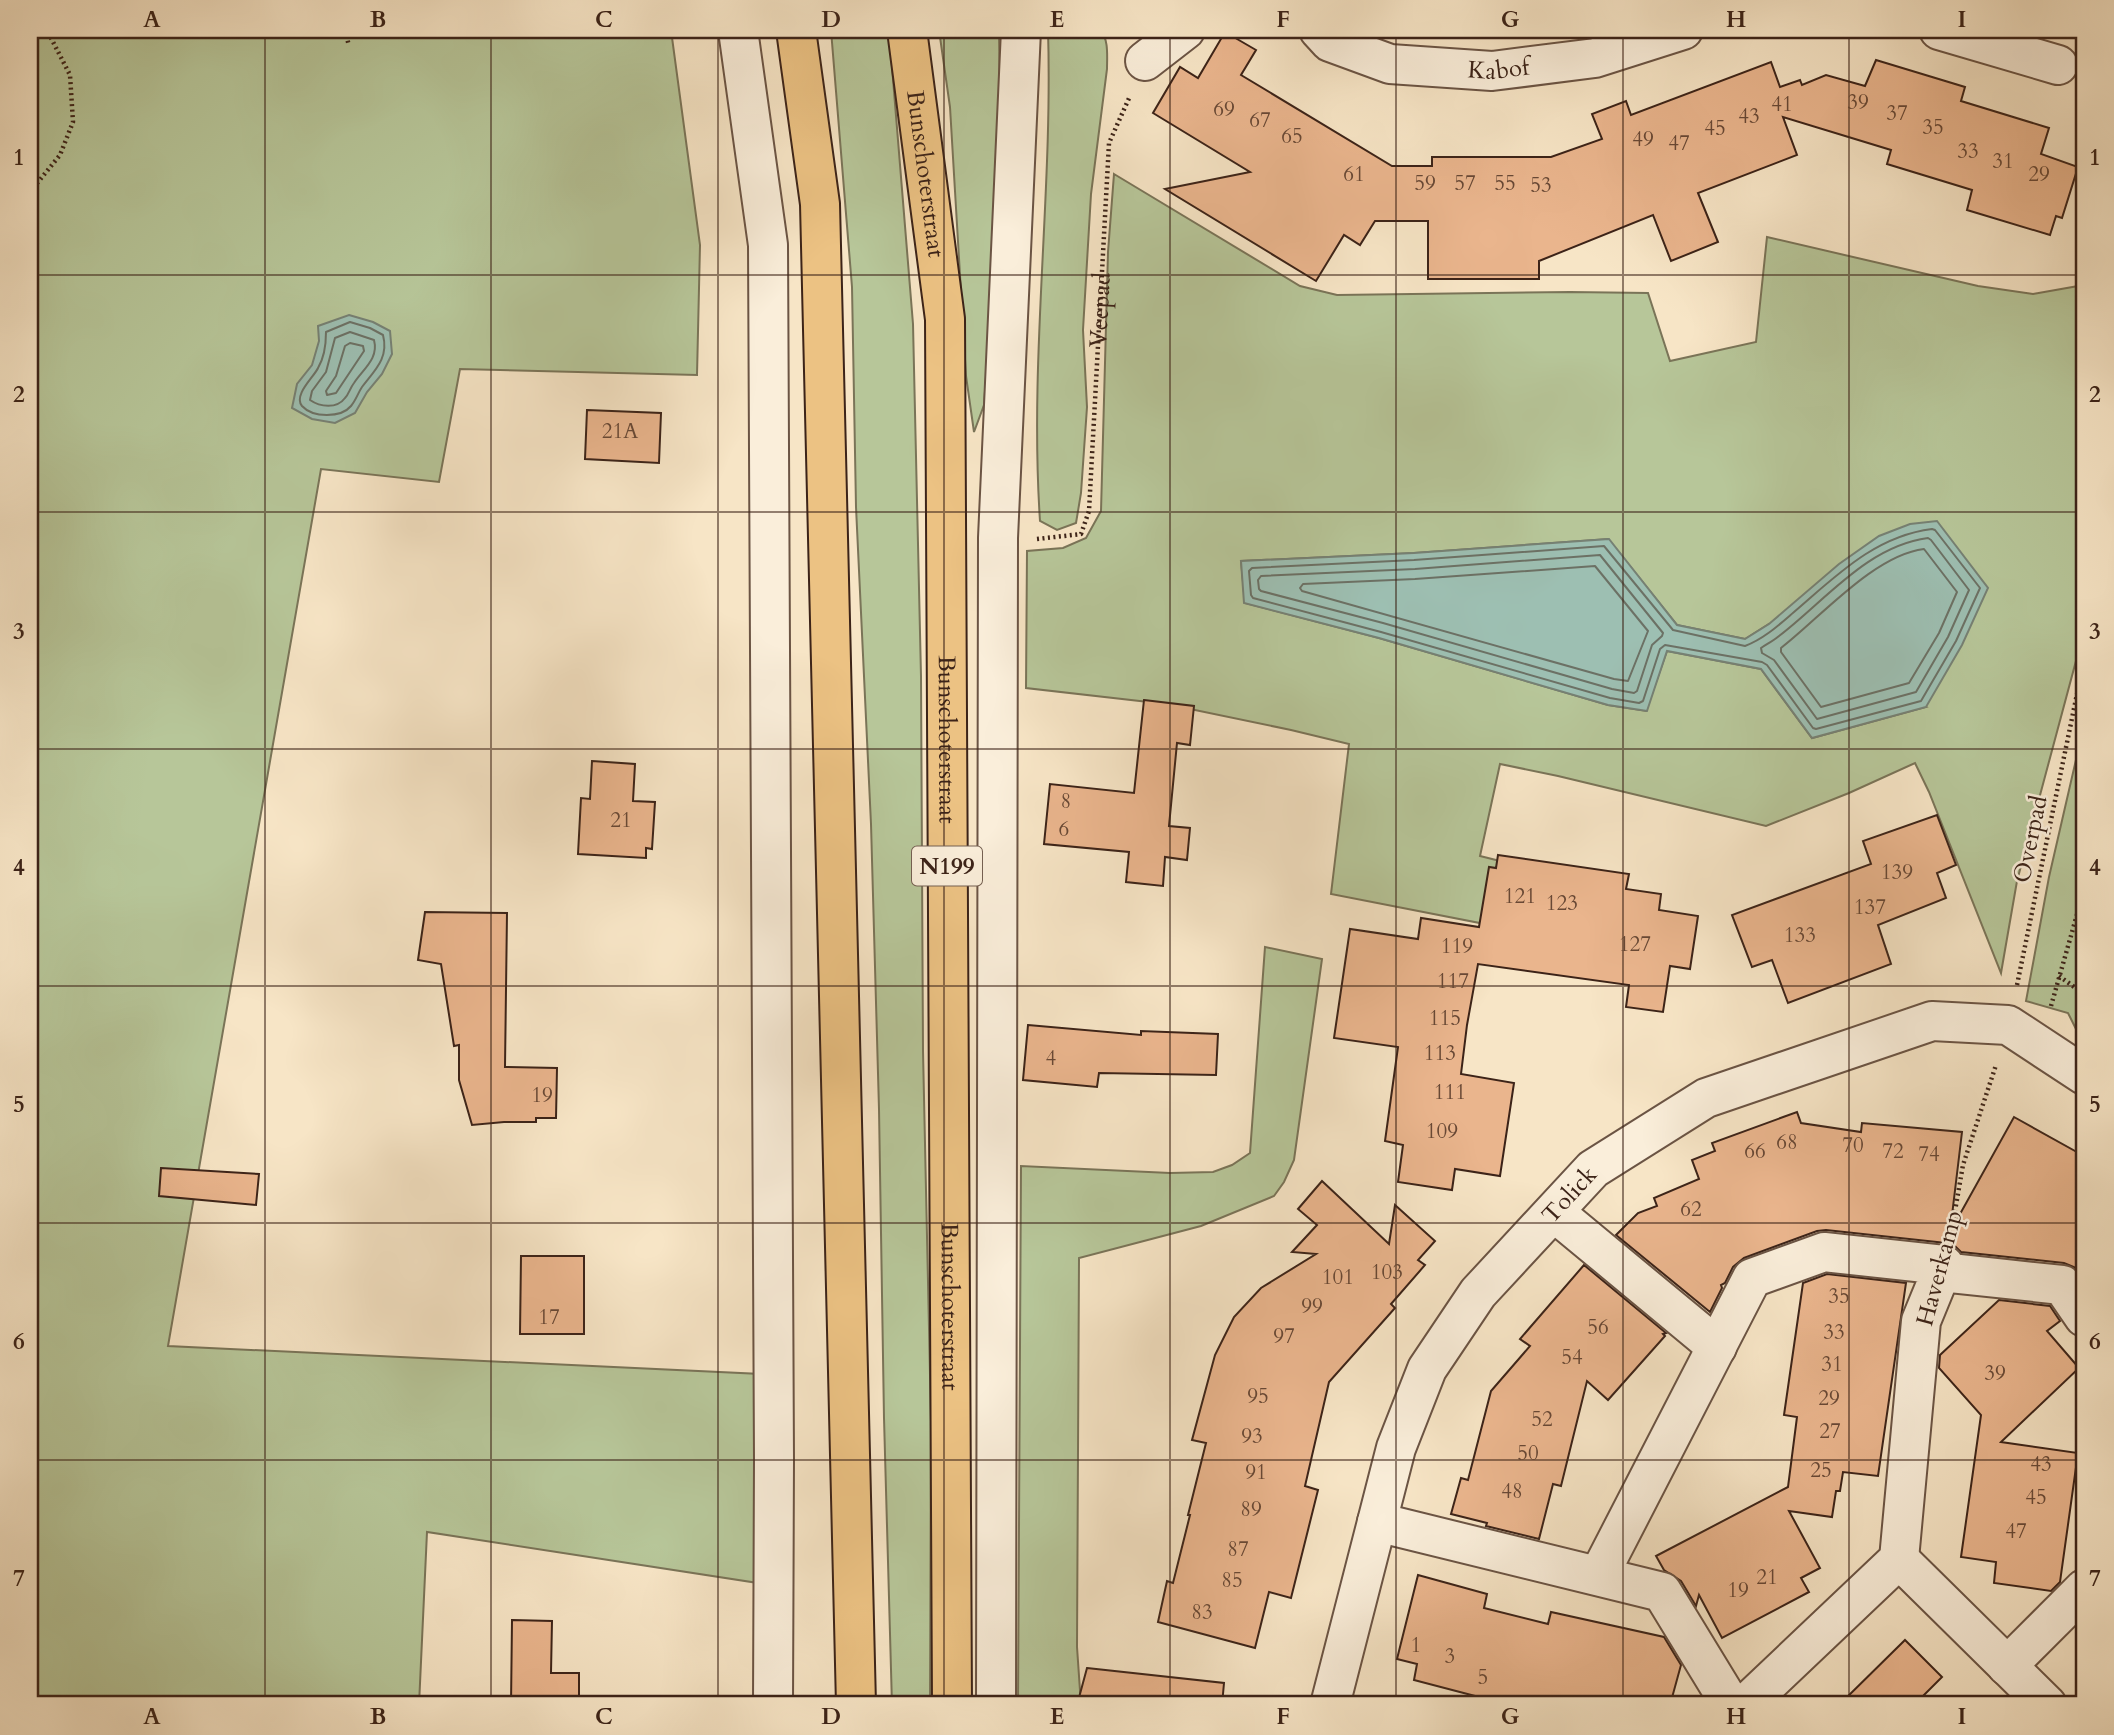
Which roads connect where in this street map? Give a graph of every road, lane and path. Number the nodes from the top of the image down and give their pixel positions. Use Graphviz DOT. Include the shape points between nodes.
graph roads {
  1 [pos="50,30"];
  2 [pos="345,30"];
  3 [pos="738,30"];
  4 [pos="796,30"];
  5 [pos="907,30"];
  6 [pos="1021,30"];
  7 [pos="1185,30"];
  8 [pos="1319,30"];
  9 [pos="1683,30"];
  10 [pos="1939,30"];
  11 [pos="349,46"];
  12 [pos="1145,61"];
  13 [pos="2058,65"];
  14 [pos="30,192"];
  15 [pos="998,538"];
  16 [pos="2084,660"];
  17 [pos="2084,890"];
  18 [pos="2059,976"];
  19 [pos="2084,994"];
  20 [pos="2024,1035"];
  21 [pos="2084,1075"];
  22 [pos="1554,1212"];
  23 [pos="1943,1268"];
  24 [pos="2084,1317"];
  25 [pos="1717,1347"];
  26 [pos="1377,1522"];
  27 [pos="1899,1559"];
  28 [pos="1598,1575"];
  29 [pos="2084,1589"];
  30 [pos="2007,1666"];
  31 [pos="1338,1702"];
  32 [pos="773,1705"];
  33 [pos="856,1705"];
  34 [pos="952,1705"];
  35 [pos="996,1705"];
  36 [pos="1731,1705"];
  37 [pos="1745,1705"];
  38 [pos="2047,1705"];
  1 -- 14 [label="path" via="70,75 73,122 60,155"];
  2 -- 11 [label="path"];
  3 -- 32 [label="street" via="768,245"];
  4 -- 33 [label="main road" via="820,204"];
  5 -- 34 [label="main road, Bunschoterstraat / N199" via="944,319"];
  6 -- 15 [label="street, Bunschoterstraat"];
  7 -- 12 [label="street"];
  8 -- 9 [label="street, Kabof" via="1330,42 1390,64 1492,71 1595,58"];
  10 -- 13 [label="street"];
  12 -- 15 [label="path, Veepad" via="1109,143 1089,511 1081,534 1030,540"];
  15 -- 35 [label="street, Bunschoterstraat"];
  16 -- 20 [label="path, Overpad"];
  17 -- 18 [label="path"];
  18 -- 19 [label="path"];
  18 -- 20 [label="path"];
  20 -- 21 [label="street, Tolick"];
  20 -- 22 [label="street, Tolick" via="1932,1021 1706,1098 1593,1169"];
  20 -- 23 [label="path, Haverkamp" via="1963,1165"];
  22 -- 25 [label="street"];
  22 -- 26 [label="street, Tolick" via="1478,1293 1427,1369 1396,1448"];
  23 -- 24 [label="street" via="2062,1285"];
  23 -- 25 [label="street" via="1824,1252 1752,1278"];
  23 -- 27 [label="street, Haverkamp" via="1921,1321"];
  25 -- 28 [label="street"];
  26 -- 28 [label="street"];
  26 -- 31 [label="street, Tolick"];
  27 -- 30 [label="street"];
  27 -- 37 [label="street"];
  28 -- 36 [label="street" via="1662,1592"];
  29 -- 30 [label="street"];
  30 -- 38 [label="street"];
}
